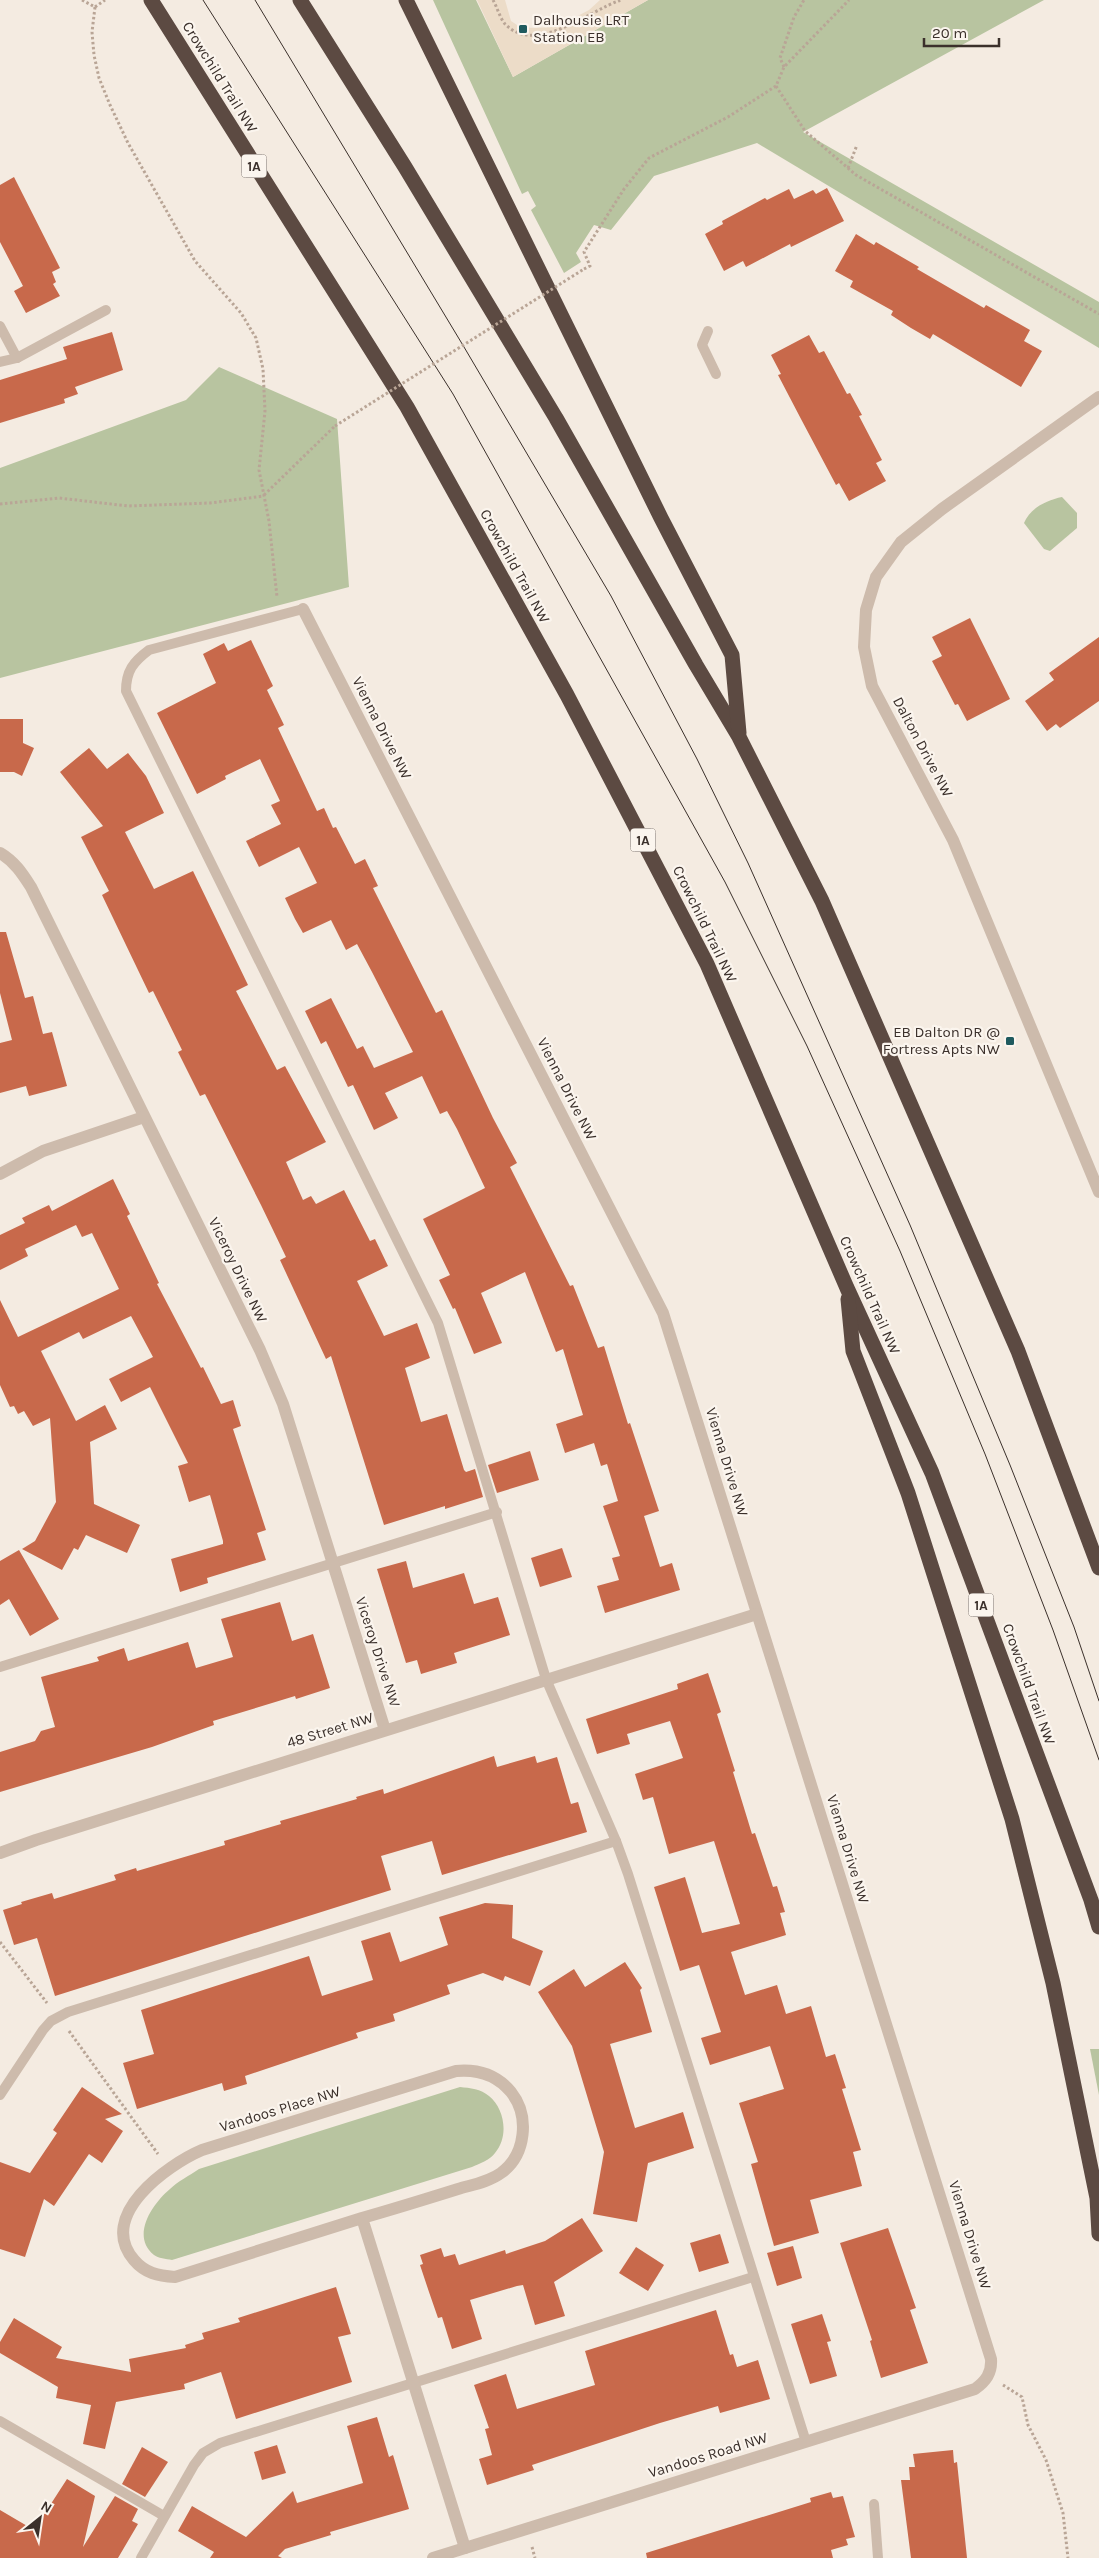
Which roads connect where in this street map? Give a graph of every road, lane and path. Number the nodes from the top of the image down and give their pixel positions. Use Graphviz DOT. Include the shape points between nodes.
graph roads {
  1 [pos="82,0"];
  2 [pos="105,0"];
  3 [pos="151,0"];
  4 [pos="300,0"];
  5 [pos="406,0"];
  6 [pos="493,0"];
  7 [pos="621,0"];
  8 [pos="804,0"];
  9 [pos="849,0"];
  10 [pos="95,7"];
  11 [pos="784,67"];
  12 [pos="776,86"];
  13 [pos="857,145"];
  14 [pos="848,168"];
  15 [pos="106,310"];
  16 [pos="1099,314"];
  17 [pos="0,326"];
  18 [pos="708,331"];
  19 [pos="17,358"];
  20 [pos="0,362"];
  21 [pos="716,374"];
  22 [pos="1099,398"];
  23 [pos="264,496"];
  24 [pos="0,504"];
  25 [pos="303,609"];
  26 [pos="285,614"];
  27 [pos="740,737"];
  28 [pos="0,853"];
  29 [pos="144,1117"];
  30 [pos="0,1174"];
  31 [pos="1099,1192"];
  32 [pos="848,1288"];
  33 [pos="497,1512"];
  34 [pos="333,1564"];
  35 [pos="1099,1568"];
  36 [pos="757,1614"];
  37 [pos="0,1667"];
  38 [pos="546,1679"];
  39 [pos="385,1730"];
  40 [pos="616,1841"];
  41 [pos="0,1854"];
  42 [pos="1099,1928"];
  43 [pos="0,1942"];
  44 [pos="58,2017"];
  45 [pos="0,2095"];
  46 [pos="169,2168"];
  47 [pos="362,2218"];
  48 [pos="1099,2234"];
  49 [pos="753,2277"];
  50 [pos="988,2376"];
  51 [pos="414,2384"];
  52 [pos="0,2421"];
  53 [pos="806,2442"];
  54 [pos="874,2504"];
  55 [pos="164,2516"];
  56 [pos="465,2548"];
  57 [pos="141,2558"];
  58 [pos="433,2558"];
  59 [pos="878,2558"];
  60 [pos="1068,2558"];
  1 -- 10 [label="path"];
  2 -- 10 [label="path"];
  3 -- 32 [label="highway, Crowchild Trail NW / 1A" via="407,407 567,695 707,964"];
  4 -- 27 [label="highway" via="556,418"];
  5 -- 27 [label="highway" via="657,510 732,655"];
  6 -- 7 [label="path" via="504,23 518,34 536,37 554,32"];
  8 -- 11 [label="path" via="794,17 780,58"];
  9 -- 11 [label="path"];
  10 -- 23 [label="path" via="94,55 99,78 114,113 195,261 241,313 256,338 263,369 265,411 259,470"];
  11 -- 12 [label="path"];
  12 -- 14 [label="path" via="805,131"];
  12 -- 23 [label="path, bridge" via="728,117 649,158 624,189 584,252 590,266 334,426"];
  13 -- 14 [label="path"];
  14 -- 16 [label="path"];
  15 -- 19 [label="lane"];
  17 -- 19 [label="lane"];
  18 -- 21 [label="lane" via="702,345"];
  19 -- 20 [label="lane"];
  22 -- 31 [label="street, Dalton Drive NW" via="942,509 901,542 876,577 866,610 864,647 872,686 953,840"];
  23 -- 24 [label="path" via="210,504 128,506 59,498"];
  23 -- 26 [label="path" via="276,596"];
  25 -- 26 [label="lane"];
  25 -- 36 [label="street, Vienna Drive NW" via="663,1314"];
  26 -- 33 [label="lane" via="149,650 133,661 126,678 126,691 438,1323"];
  27 -- 35 [label="highway" via="822,901 1014,1342"];
  28 -- 29 [label="street, Viceroy Drive NW" via="22,871 31,887"];
  29 -- 30 [label="street" via="43,1151"];
  29 -- 34 [label="street, Viceroy Drive NW" via="260,1350 283,1404"];
  32 -- 42 [label="highway, Crowchild Trail NW / 1A" via="932,1473"];
  32 -- 48 [label="highway" via="852,1351 908,1493 1012,1819 1053,1983 1097,2198"];
  33 -- 34 [label="lane"];
  33 -- 38 [label="lane"];
  34 -- 37 [label="lane"];
  34 -- 39 [label="street, Viceroy Drive NW"];
  36 -- 38 [label="street, 48 Street NW"];
  36 -- 50 [label="street, Vienna Drive NW" via="992,2359"];
  38 -- 39 [label="street, 48 Street NW"];
  38 -- 40 [label="lane"];
  39 -- 41 [label="street, 48 Street NW"];
  40 -- 44 [label="lane"];
  40 -- 49 [label="lane"];
  43 -- 44 [label="path"];
  44 -- 45 [label="lane" via="43,2030"];
  44 -- 46 [label="path"];
  46 -- 47 [label="street, Vandoos Place NW" via="133,2203 124,2224 126,2247 132,2257 150,2273 162,2277 174,2277"];
  46 -- 47 [label="street, Vandoos Place NW" via="202,2150 456,2071 481,2072 506,2086 521,2110 523,2138 519,2151 501,2173"];
  47 -- 51 [label="street"];
  49 -- 51 [label="lane"];
  49 -- 53 [label="lane"];
  50 -- 53 [label="street, Vandoos Road NW" via="975,2389"];
  50 -- 60 [label="path" via="1022,2397 1028,2425 1046,2460 1062,2513"];
  51 -- 55 [label="lane" via="212,2447 194,2465"];
  51 -- 56 [label="street"];
  52 -- 55 [label="lane"];
  53 -- 56 [label="street, Vandoos Road NW"];
  54 -- 59 [label="lane"];
  55 -- 57 [label="lane"];
  56 -- 58 [label="street, Vandoos Road NW"];
}
